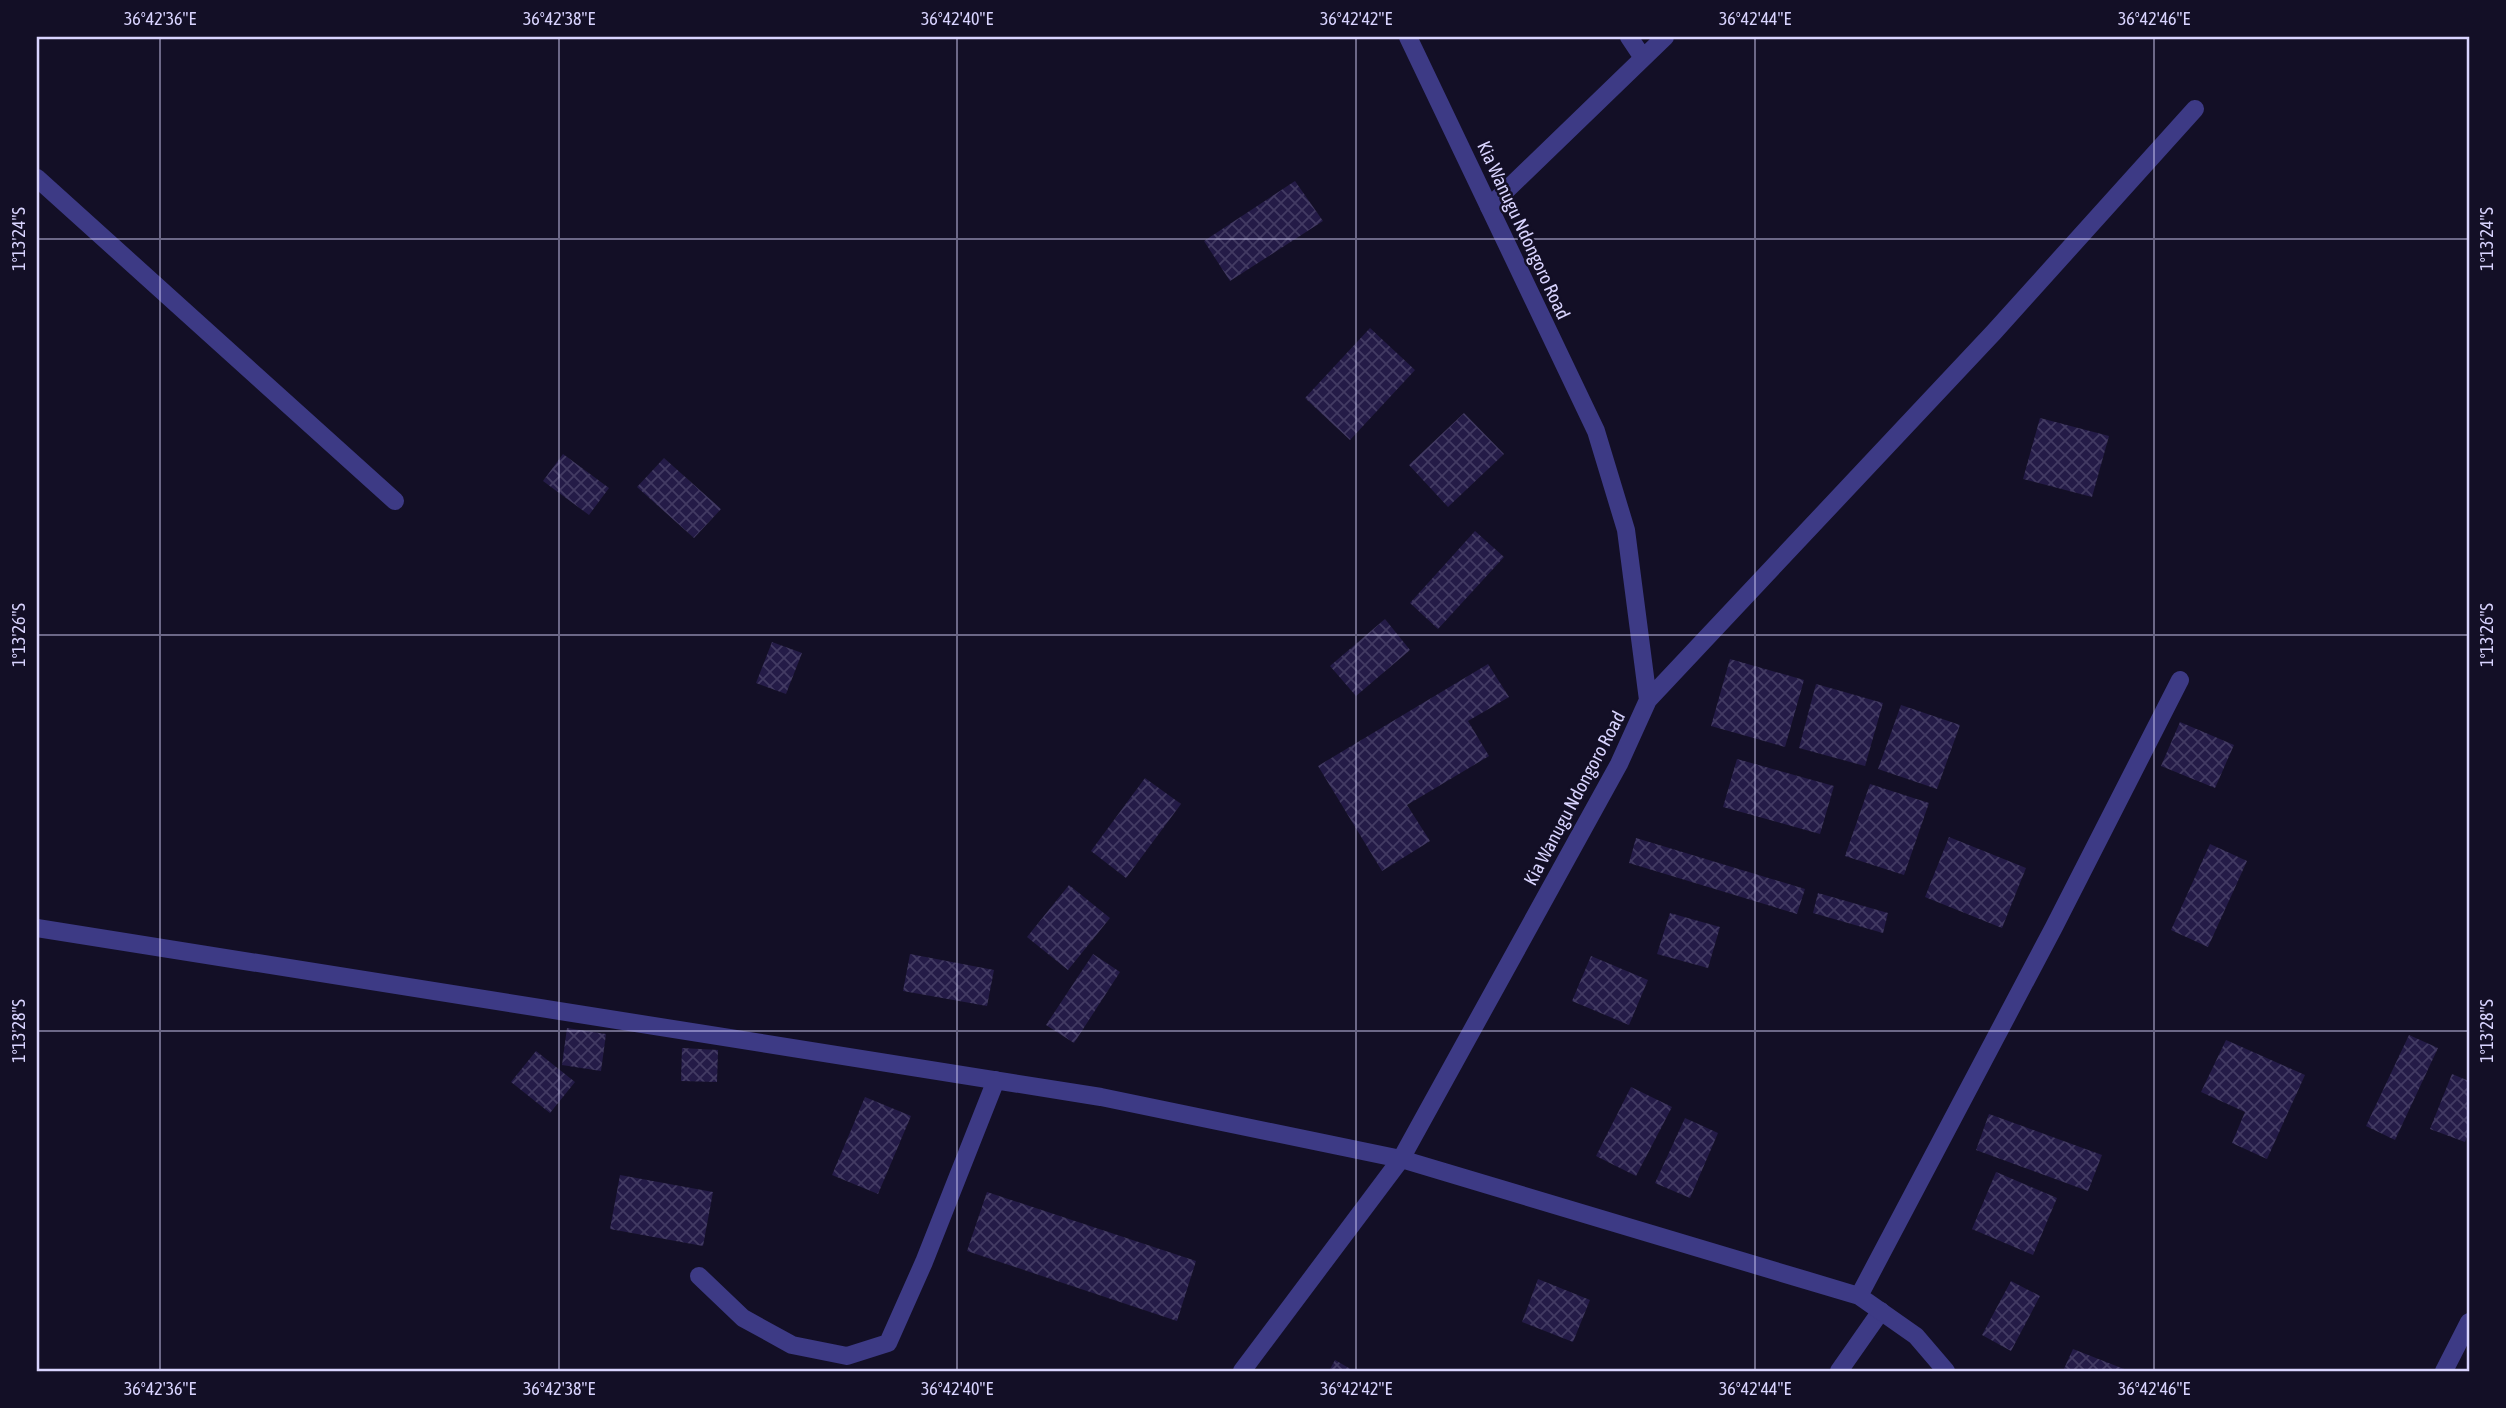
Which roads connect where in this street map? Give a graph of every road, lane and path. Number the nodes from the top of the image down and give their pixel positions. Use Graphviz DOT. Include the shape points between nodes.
graph roads {
  1 [pos="1408,37"];
  2 [pos="1629,37"];
  3 [pos="1665,37"];
  4 [pos="1643,58"];
  5 [pos="2195,109"];
  6 [pos="37,178"];
  7 [pos="1489,207"];
  8 [pos="395,501"];
  9 [pos="2180,680"];
  10 [pos="1648,700"];
  11 [pos="37,928"];
  12 [pos="996,1080"];
  13 [pos="1401,1159"];
  14 [pos="699,1276"];
  15 [pos="1859,1296"];
  16 [pos="1881,1311"];
  17 [pos="2469,1322"];
  18 [pos="1242,1371"];
  19 [pos="1839,1371"];
  20 [pos="1946,1371"];
  21 [pos="2444,1371"];
  1 -- 7 [label="street, Kia Wanugu Ndongoro Road"];
  2 -- 4 [label="street"];
  3 -- 4 [label="street"];
  4 -- 7 [label="street"];
  5 -- 10 [label="street" via="1994,332"];
  6 -- 8 [label="street"];
  7 -- 10 [label="street, Kia Wanugu Ndongoro Road" via="1596,431 1626,530"];
  9 -- 15 [label="street"];
  10 -- 13 [label="street, Kia Wanugu Ndongoro Road" via="1619,764"];
  11 -- 12 [label="street"];
  12 -- 13 [label="street"];
  12 -- 14 [label="street" via="888,1343 847,1356 792,1345 743,1318"];
  13 -- 15 [label="street"];
  13 -- 18 [label="street, Kia Wanugu Ndongoro Road"];
  15 -- 16 [label="street"];
  16 -- 19 [label="street"];
  16 -- 20 [label="street" via="1916,1336"];
  17 -- 21 [label="street"];
}
